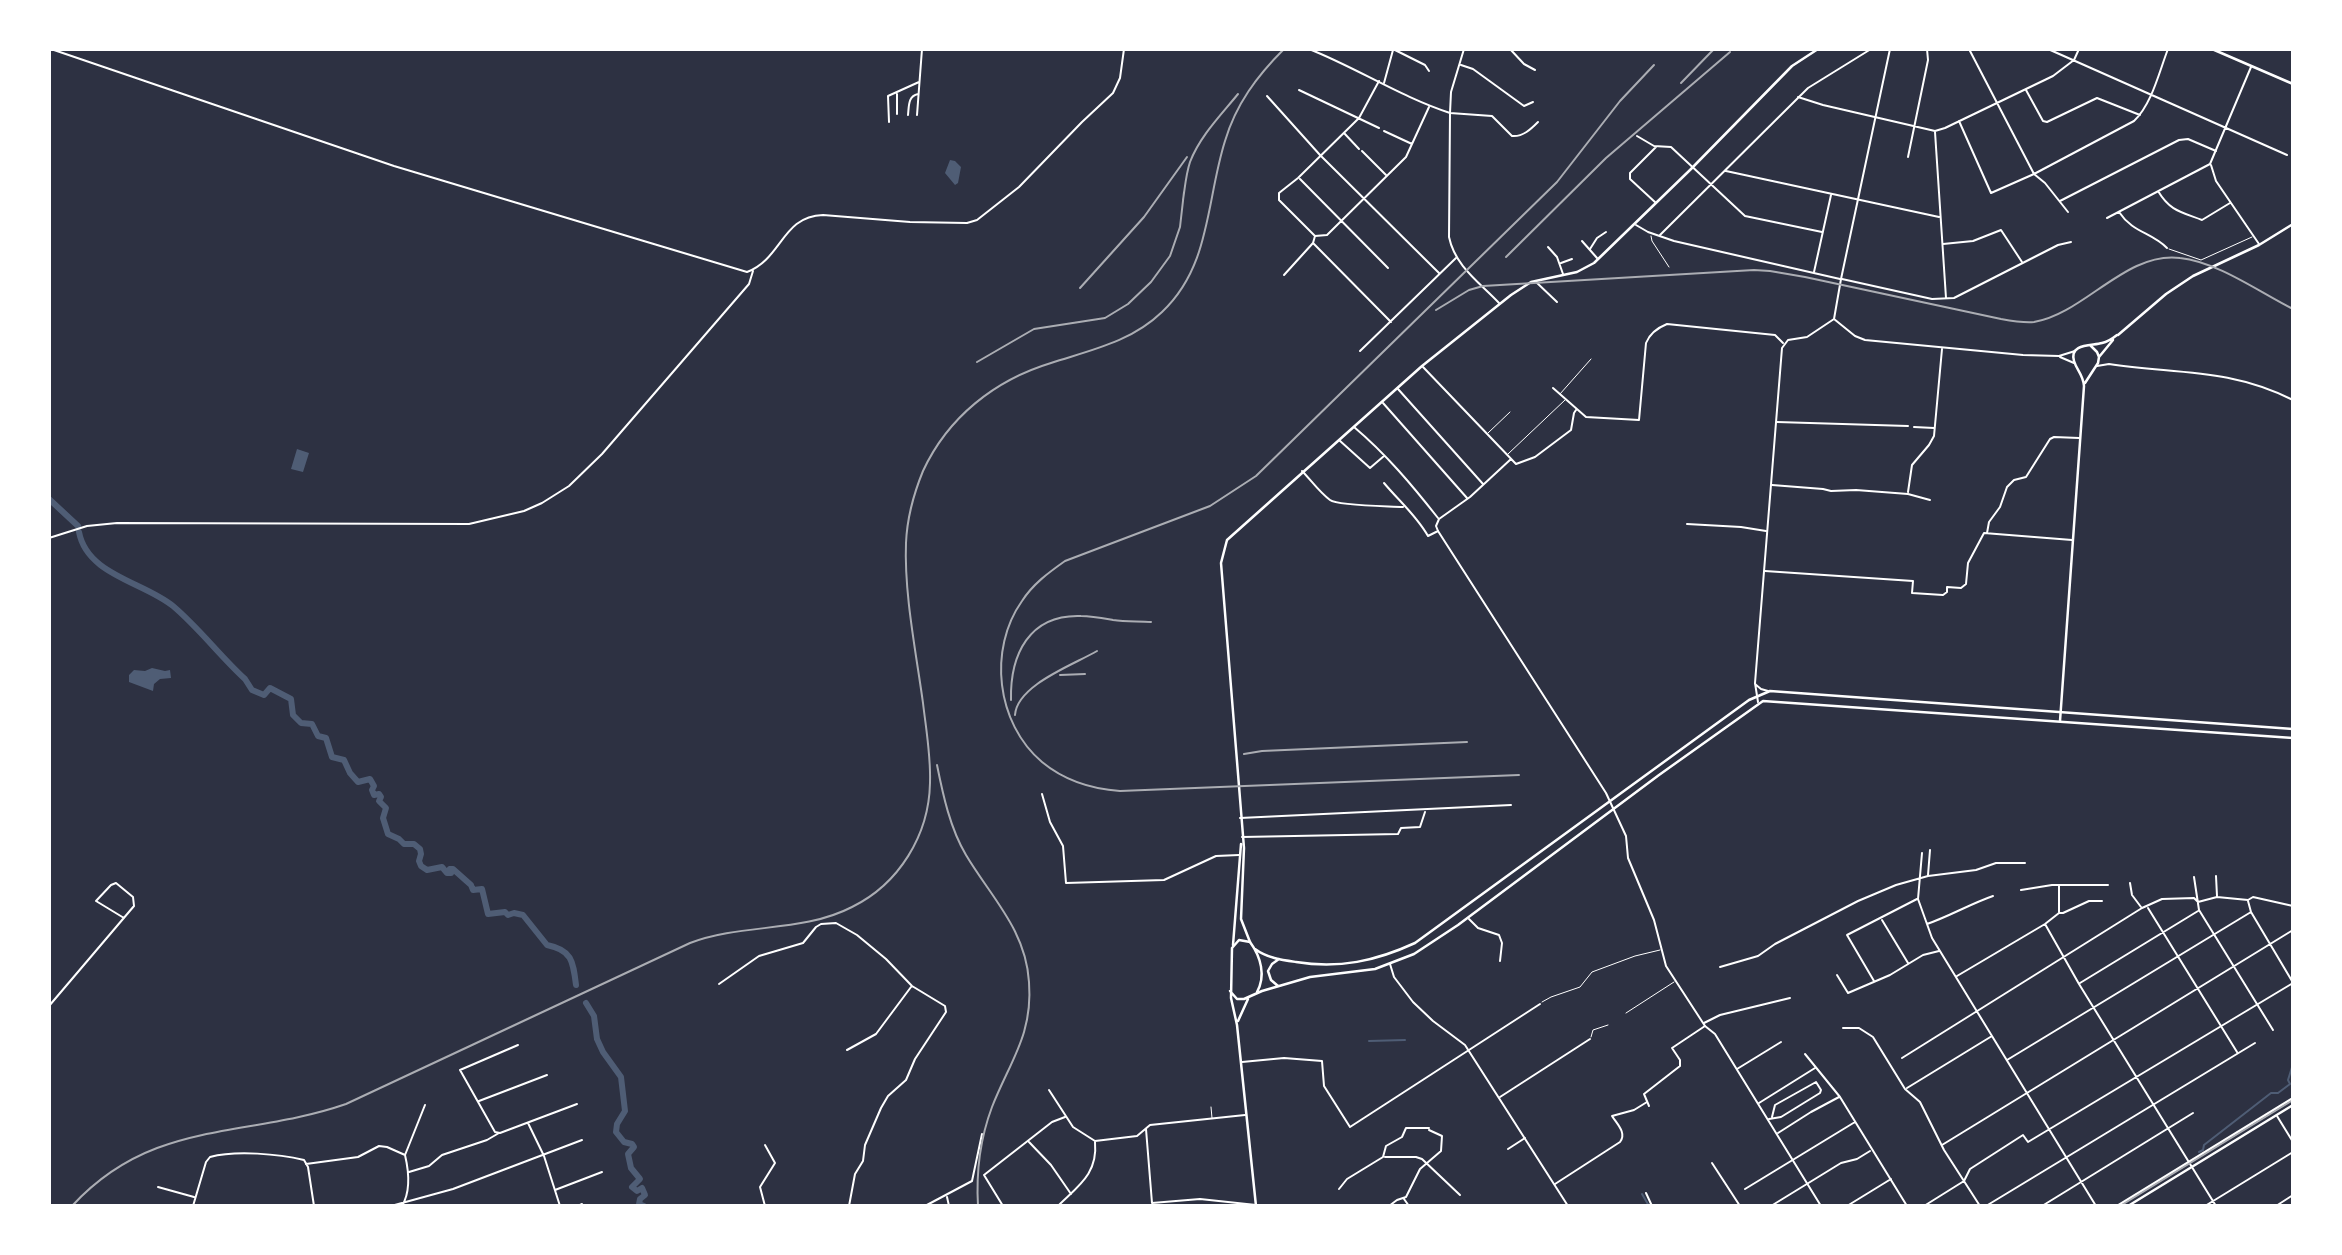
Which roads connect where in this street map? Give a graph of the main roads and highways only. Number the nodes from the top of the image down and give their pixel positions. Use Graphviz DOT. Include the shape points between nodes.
graph roads {
  1 [pos="1818,49"];
  2 [pos="2212,49"];
  3 [pos="2293,84"];
  4 [pos="2293,224"];
  5 [pos="2117,335"];
  6 [pos="2088,345"];
  7 [pos="2099,357"];
  8 [pos="2076,365"];
  9 [pos="2095,367"];
  10 [pos="2084,386"];
  11 [pos="1817,695"];
  12 [pos="1888,700"];
  13 [pos="1816,703"];
  14 [pos="1965,706"];
  15 [pos="2000,708"];
  16 [pos="1888,709"];
  17 [pos="2061,712"];
  18 [pos="1965,714"];
  19 [pos="2000,716"];
  20 [pos="2174,720"];
  21 [pos="2060,721"];
  22 [pos="2249,725"];
  23 [pos="2173,729"];
  24 [pos="2293,729"];
  25 [pos="1706,732"];
  26 [pos="2248,734"];
  27 [pos="1710,738"];
  28 [pos="2293,738"];
  29 [pos="1691,743"];
  30 [pos="1695,749"];
  31 [pos="1242,855"];
  32 [pos="1532,859"];
  33 [pos="1537,866"];
  34 [pos="1452,918"];
  35 [pos="1458,925"];
  36 [pos="1250,942"];
  37 [pos="1233,945"];
  38 [pos="1255,949"];
  39 [pos="1279,960"];
  40 [pos="1278,986"];
  41 [pos="1230,991"];
  42 [pos="1255,995"];
  43 [pos="1249,998"];
  44 [pos="1237,1025"];
  45 [pos="2293,1098"];
  46 [pos="2293,1105"];
  47 [pos="1256,1205"];
  48 [pos="2117,1206"];
  49 [pos="2128,1206"];
  1 -- 31 [label="main road" via="1792,66 1598,259 1582,271 1535,281 1500,303 1229,536 1222,555"];
  2 -- 3 [label="main road"];
  4 -- 5 [label="main road" via="2177,286"];
  5 -- 6 [label="main road"];
  5 -- 7 [label="main road"];
  6 -- 7 [label="main road"];
  6 -- 8 [label="main road" via="2076,350"];
  7 -- 9 [label="main road"];
  8 -- 9 [label="main road" via="2087,370"];
  8 -- 10 [label="main road"];
  9 -- 10 [label="main road"];
  10 -- 17 [label="main road"];
  11 -- 12 [label="main road"];
  11 -- 13 [label="main road"];
  11 -- 25 [label="main road" via="1770,691"];
  12 -- 14 [label="main road"];
  12 -- 16 [label="main road"];
  13 -- 16 [label="main road"];
  13 -- 27 [label="main road" via="1758,702"];
  14 -- 15 [label="main road"];
  14 -- 18 [label="main road"];
  15 -- 17 [label="main road"];
  15 -- 19 [label="main road"];
  16 -- 18 [label="main road"];
  17 -- 20 [label="main road"];
  17 -- 21 [label="main road"];
  18 -- 19 [label="main road"];
  19 -- 21 [label="main road"];
  20 -- 22 [label="main road"];
  20 -- 23 [label="main road"];
  21 -- 23 [label="main road"];
  22 -- 24 [label="main road"];
  22 -- 26 [label="main road"];
  23 -- 26 [label="main road"];
  25 -- 27 [label="main road"];
  25 -- 29 [label="main road"];
  26 -- 28 [label="main road"];
  27 -- 30 [label="main road"];
  29 -- 30 [label="main road"];
  29 -- 32 [label="main road"];
  30 -- 33 [label="main road"];
  31 -- 36 [label="main road" via="1241,919"];
  31 -- 37 [label="main road"];
  32 -- 33 [label="main road"];
  32 -- 34 [label="main road"];
  33 -- 35 [label="main road"];
  34 -- 35 [label="main road"];
  34 -- 39 [label="main road" via="1415,943 1366,961 1328,966"];
  35 -- 40 [label="main road" via="1390,964"];
  36 -- 37 [label="main road" via="1243,939"];
  36 -- 38 [label="main road"];
  37 -- 41 [label="main road"];
  38 -- 39 [label="main road"];
  38 -- 42 [label="main road" via="1261,973"];
  39 -- 40 [label="main road" via="1268,971"];
  40 -- 42 [label="main road"];
  41 -- 43 [label="main road" via="1237,999"];
  41 -- 44 [label="main road"];
  42 -- 43 [label="main road"];
  43 -- 44 [label="main road"];
  44 -- 47 [label="main road"];
  45 -- 48 [label="main road"];
  46 -- 49 [label="main road"];
}
